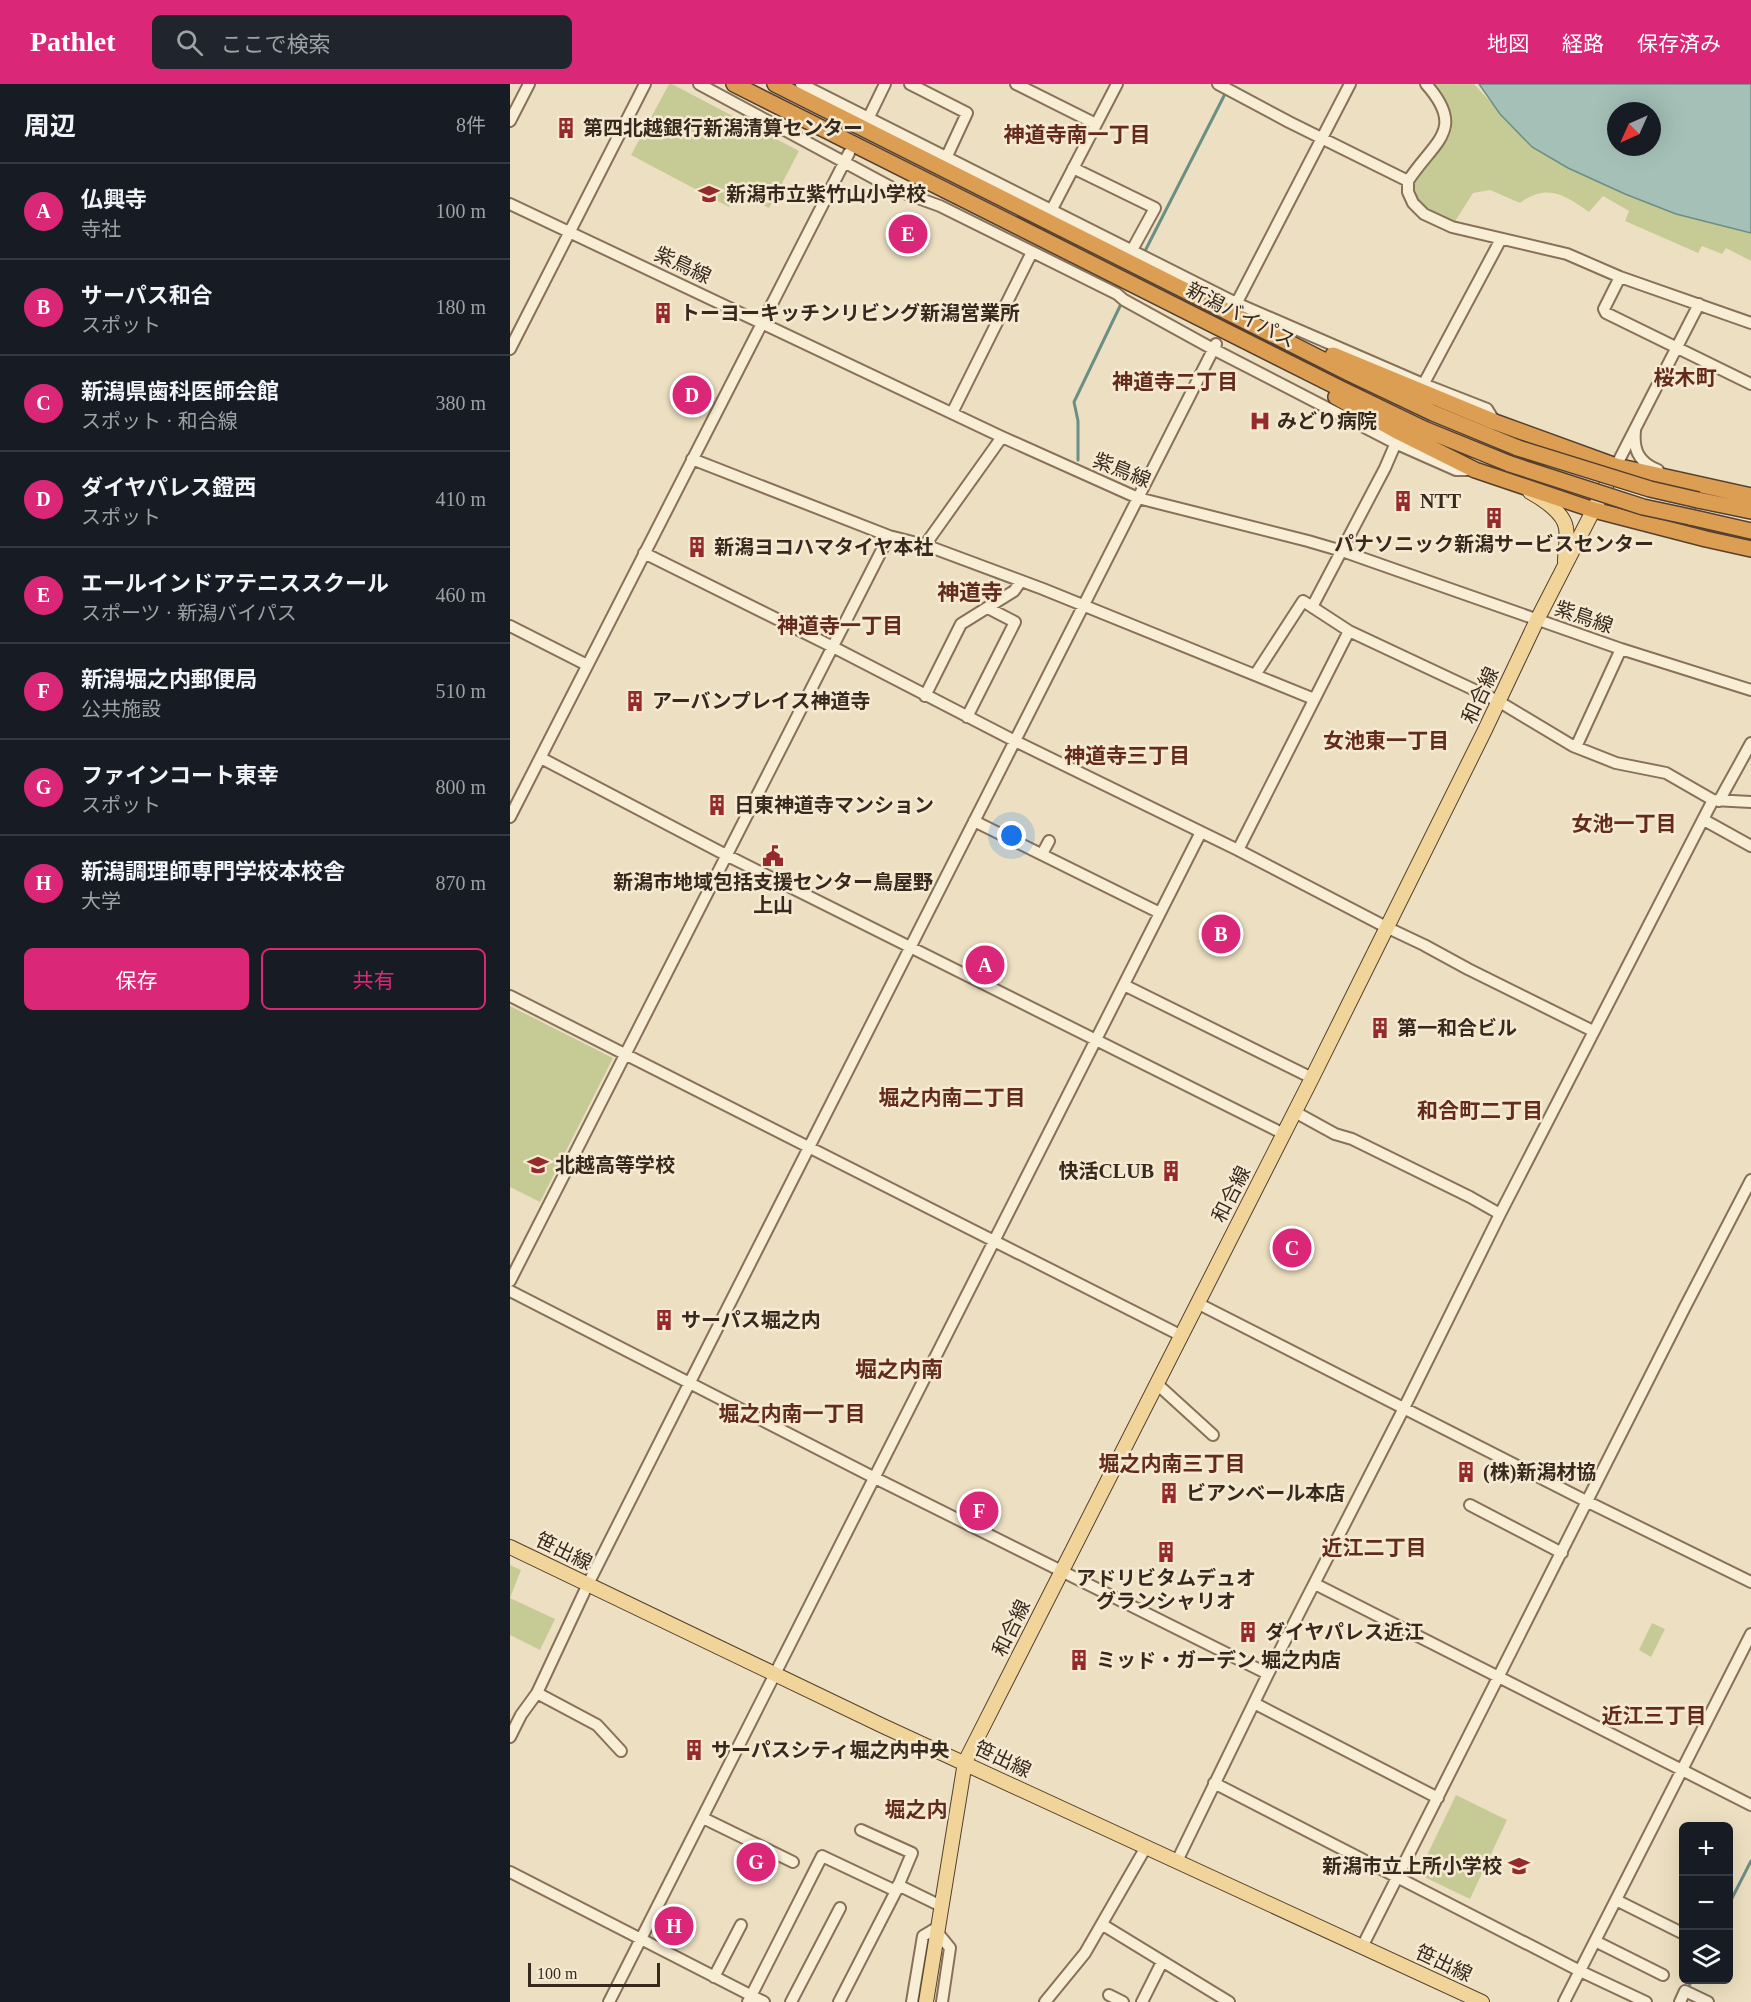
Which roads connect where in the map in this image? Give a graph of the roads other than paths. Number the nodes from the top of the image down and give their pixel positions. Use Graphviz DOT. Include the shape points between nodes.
graph roads {
  1 [pos="529,84"];
  2 [pos="645,84"];
  3 [pos="699,84"];
  4 [pos="734,84"];
  5 [pos="775,84"];
  6 [pos="801,84"];
  7 [pos="885,84"];
  8 [pos="910,84"];
  9 [pos="1016,84"];
  10 [pos="1117,84"];
  11 [pos="1350,84"];
  12 [pos="1426,84"];
  13 [pos="1224,87"];
  14 [pos="867,120"];
  15 [pos="510,121"];
  16 [pos="1096,124"];
  17 [pos="1322,137"];
  18 [pos="946,156"];
  19 [pos="847,158"];
  20 [pos="1073,168"];
  21 [pos="1408,181"];
  22 [pos="510,204"];
  23 [pos="1051,211"];
  24 [pos="570,232"];
  25 [pos="1501,239"];
  26 [pos="1132,250"];
  27 [pos="1032,252"];
  28 [pos="1620,277"];
  29 [pos="1699,304"];
  30 [pos="1176,306"];
  31 [pos="1235,306"];
  32 [pos="761,322"];
  33 [pos="1751,323"];
  34 [pos="1263,329"];
  35 [pos="1214,347"];
  36 [pos="510,349"];
  37 [pos="1675,349"];
  38 [pos="1751,384"];
  39 [pos="1423,386"];
  40 [pos="952,413"];
  41 [pos="1495,422"];
  42 [pos="1635,428"];
  43 [pos="1002,436"];
  44 [pos="1546,440"];
  45 [pos="1397,441"];
  46 [pos="692,459"];
  47 [pos="1616,466"];
  48 [pos="1475,470"];
  49 [pos="1670,478"];
  50 [pos="1509,482"];
  51 [pos="1751,496"];
  52 [pos="1138,498"];
  53 [pos="1594,510"];
  54 [pos="1751,511"];
  55 [pos="1751,531"];
  56 [pos="1683,534"];
  57 [pos="889,536"];
  58 [pos="925,544"];
  59 [pos="1747,549"];
  60 [pos="1342,551"];
  61 [pos="644,553"];
  62 [pos="1564,567"];
  63 [pos="1021,581"];
  64 [pos="1084,605"];
  65 [pos="1312,607"];
  66 [pos="988,608"];
  67 [pos="1537,620"];
  68 [pos="510,626"];
  69 [pos="1348,631"];
  70 [pos="833,647"];
  71 [pos="1621,649"];
  72 [pos="587,665"];
  73 [pos="1255,675"];
  74 [pos="1751,690"];
  75 [pos="925,696"];
  76 [pos="1314,699"];
  77 [pos="1498,701"];
  78 [pos="967,717"];
  79 [pos="1015,741"];
  80 [pos="1751,743"];
  81 [pos="1576,747"];
  82 [pos="541,758"];
  83 [pos="1716,800"];
  84 [pos="1751,802"];
  85 [pos="510,817"];
  86 [pos="974,820"];
  87 [pos="1704,820"];
  88 [pos="1201,832"];
  89 [pos="1049,841"];
  90 [pos="1751,846"];
  91 [pos="1238,850"];
  92 [pos="1042,854"];
  93 [pos="726,855"];
  94 [pos="1160,913"];
  95 [pos="1386,927"];
  96 [pos="910,947"];
  97 [pos="1124,985"];
  98 [pos="510,996"];
  99 [pos="1593,1031"];
  100 [pos="1097,1041"];
  101 [pos="627,1055"];
  102 [pos="1312,1078"];
  103 [pos="1295,1112"];
  104 [pos="1284,1134"];
  105 [pos="808,1148"];
  106 [pos="1751,1180"];
  107 [pos="1500,1214"];
  108 [pos="992,1242"];
  109 [pos="510,1281"];
  110 [pos="510,1291"];
  111 [pos="1197,1303"];
  112 [pos="1180,1335"];
  113 [pos="688,1384"];
  114 [pos="1157,1384"];
  115 [pos="1404,1408"];
  116 [pos="1213,1435"];
  117 [pos="875,1478"];
  118 [pos="1587,1502"];
  119 [pos="1470,1505"];
  120 [pos="510,1547"];
  121 [pos="1562,1553"];
  122 [pos="1060,1571"];
  123 [pos="1751,1582"];
  124 [pos="588,1584"];
  125 [pos="1315,1584"];
  126 [pos="1751,1634"];
  127 [pos="775,1673"];
  128 [pos="1268,1674"];
  129 [pos="1499,1677"];
  130 [pos="537,1693"];
  131 [pos="1254,1703"];
  132 [pos="510,1737"];
  133 [pos="621,1751"];
  134 [pos="965,1762"];
  135 [pos="1683,1771"];
  136 [pos="1215,1783"];
  137 [pos="1438,1798"];
  138 [pos="1751,1805"];
  139 [pos="703,1818"];
  140 [pos="861,1830"];
  141 [pos="1146,1847"];
  142 [pos="1177,1861"];
  143 [pos="793,1862"];
  144 [pos="510,1872"];
  145 [pos="1397,1878"];
  146 [pos="897,1888"];
  147 [pos="1616,1900"];
  148 [pos="941,1906"];
  149 [pos="840,1908"];
  150 [pos="1103,1925"];
  151 [pos="741,1926"];
  152 [pos="937,1930"];
  153 [pos="1679,1932"];
  154 [pos="641,1940"];
  155 [pos="1595,1941"];
  156 [pos="1362,1947"];
  157 [pos="1162,1962"];
  158 [pos="1580,1971"];
  159 [pos="1663,1976"];
  160 [pos="714,1977"];
  161 [pos="1109,1995"];
  162 [pos="749,1999"];
  163 [pos="609,2002"];
  164 [pos="764,2002"];
  165 [pos="791,2002"];
  166 [pos="839,2002"];
  167 [pos="912,2002"];
  168 [pos="926,2002"];
  169 [pos="942,2002"];
  170 [pos="1045,2002"];
  171 [pos="1123,2002"];
  172 [pos="1142,2002"];
  173 [pos="1229,2002"];
  174 [pos="1482,2002"];
  175 [pos="1564,2002"];
  176 [pos="1646,2002"];
  177 [pos="1680,2002"];
  178 [pos="1708,2002"];
  1 -- 15 [label="street"];
  2 -- 24 [label="street"];
  3 -- 19 [label="street"];
  4 -- 30 [label="highway, 新潟バイパス"];
  5 -- 34 [label="highway, 新潟バイパス"];
  6 -- 14 [label="street"];
  7 -- 14 [label="street"];
  8 -- 18 [label="street" via="967,113"];
  9 -- 16 [label="street"];
  10 -- 16 [label="street"];
  11 -- 17 [label="street"];
  12 -- 21 [label="street" via="1438,98 1447,123 1442,136"];
  13 -- 17 [label="street"];
  14 -- 18 [label="street"];
  16 -- 20 [label="street"];
  17 -- 21 [label="street"];
  17 -- 31 [label="street"];
  18 -- 23 [label="street"];
  19 -- 27 [label="street" via="896,190 940,206"];
  19 -- 32 [label="street"];
  20 -- 23 [label="street"];
  20 -- 26 [label="street" via="1155,208"];
  21 -- 25 [label="street" via="1409,198 1424,214 1452,227"];
  22 -- 24 [label="street, 紫鳥線"];
  23 -- 26 [label="street"];
  24 -- 32 [label="street, 紫鳥線"];
  24 -- 36 [label="street"];
  25 -- 28 [label="street" via="1567,254"];
  25 -- 39 [label="street"];
  26 -- 31 [label="street"];
  27 -- 35 [label="street"];
  27 -- 40 [label="street"];
  28 -- 29 [label="street"];
  28 -- 37 [label="street" via="1604,309 1606,314"];
  29 -- 33 [label="street"];
  29 -- 37 [label="street"];
  30 -- 48 [label="highway" via="1395,430"];
  30 -- 55 [label="highway, 新潟バイパス, bridge" via="1414,424 1510,464 1632,503"];
  31 -- 39 [label="street"];
  32 -- 40 [label="street, 紫鳥線"];
  32 -- 46 [label="street"];
  34 -- 41 [label="highway"];
  34 -- 54 [label="highway, 新潟バイパス, bridge" via="1433,413 1518,448 1606,476"];
  35 -- 45 [label="street"];
  35 -- 52 [label="street"];
  37 -- 38 [label="street"];
  37 -- 42 [label="street"];
  39 -- 41 [label="street" via="1487,409"];
  40 -- 43 [label="street, 紫鳥線"];
  41 -- 44 [label="highway"];
  42 -- 47 [label="street"];
  42 -- 49 [label="street" via="1634,441 1641,459"];
  43 -- 52 [label="street, 紫鳥線"];
  43 -- 58 [label="street"];
  44 -- 47 [label="highway"];
  44 -- 53 [label="highway" via="1584,476"];
  45 -- 48 [label="street" via="1456,470"];
  45 -- 60 [label="street"];
  46 -- 57 [label="street"];
  46 -- 61 [label="street"];
  47 -- 49 [label="highway"];
  47 -- 53 [label="main road, 和合線"];
  47 -- 56 [label="highway" via="1611,482 1615,498 1630,510"];
  48 -- 50 [label="highway"];
  49 -- 51 [label="highway"];
  50 -- 53 [label="highway"];
  50 -- 62 [label="main road" via="1540,498 1563,520"];
  52 -- 60 [label="street, 紫鳥線"];
  52 -- 64 [label="street"];
  53 -- 56 [label="highway"];
  53 -- 62 [label="main road, 和合線"];
  56 -- 59 [label="highway"];
  57 -- 58 [label="street"];
  57 -- 70 [label="street"];
  58 -- 63 [label="street"];
  60 -- 65 [label="street"];
  60 -- 67 [label="street, 紫鳥線"];
  61 -- 70 [label="street"];
  61 -- 72 [label="street"];
  62 -- 67 [label="main road, 和合線"];
  63 -- 64 [label="street"];
  63 -- 66 [label="street" via="1014,591"];
  64 -- 73 [label="street"];
  64 -- 79 [label="street"];
  65 -- 69 [label="street"];
  65 -- 73 [label="street" via="1303,601"];
  66 -- 75 [label="street" via="961,624"];
  66 -- 78 [label="street" via="1015,622"];
  67 -- 71 [label="street, 紫鳥線"];
  67 -- 77 [label="main road, 和合線"];
  68 -- 72 [label="street"];
  69 -- 76 [label="street"];
  69 -- 77 [label="street"];
  70 -- 75 [label="street"];
  70 -- 93 [label="street"];
  71 -- 74 [label="street, 紫鳥線"];
  71 -- 81 [label="street"];
  72 -- 82 [label="street"];
  73 -- 76 [label="street"];
  75 -- 78 [label="street"];
  76 -- 91 [label="street"];
  77 -- 81 [label="street"];
  77 -- 95 [label="main road, 和合線"];
  78 -- 79 [label="street"];
  79 -- 86 [label="street"];
  79 -- 88 [label="street"];
  80 -- 83 [label="street"];
  81 -- 83 [label="street" via="1616,763 1666,774"];
  82 -- 85 [label="street"];
  82 -- 93 [label="street"];
  83 -- 84 [label="street"];
  83 -- 87 [label="street"];
  86 -- 92 [label="street"];
  86 -- 96 [label="street"];
  87 -- 90 [label="street"];
  87 -- 99 [label="street"];
  88 -- 91 [label="street"];
  88 -- 94 [label="street"];
  89 -- 92 [label="street"];
  91 -- 95 [label="street"];
  92 -- 94 [label="street"];
  93 -- 96 [label="street"];
  93 -- 101 [label="street"];
  94 -- 97 [label="street"];
  95 -- 99 [label="street"];
  95 -- 102 [label="main road, 和合線"];
  96 -- 100 [label="street"];
  96 -- 105 [label="street"];
  97 -- 100 [label="street"];
  97 -- 102 [label="street"];
  98 -- 101 [label="street"];
  99 -- 107 [label="street"];
  100 -- 104 [label="street"];
  100 -- 108 [label="street"];
  101 -- 105 [label="street"];
  101 -- 109 [label="street"];
  102 -- 103 [label="main road, 和合線"];
  103 -- 104 [label="main road, 和合線"];
  103 -- 107 [label="street"];
  104 -- 111 [label="main road, 和合線"];
  105 -- 108 [label="street"];
  105 -- 113 [label="street"];
  106 -- 118 [label="street"];
  107 -- 115 [label="street"];
  108 -- 112 [label="street"];
  108 -- 117 [label="street"];
  110 -- 113 [label="street"];
  111 -- 112 [label="main road, 和合線"];
  111 -- 115 [label="street"];
  112 -- 114 [label="main road, 和合線"];
  113 -- 117 [label="street"];
  113 -- 124 [label="street"];
  114 -- 116 [label="street"];
  114 -- 122 [label="main road, 和合線"];
  115 -- 118 [label="street"];
  115 -- 125 [label="street"];
  117 -- 122 [label="street"];
  117 -- 127 [label="street"];
  118 -- 121 [label="street"];
  118 -- 123 [label="street"];
  119 -- 121 [label="street"];
  120 -- 124 [label="main road, 笹出線"];
  121 -- 129 [label="street"];
  122 -- 128 [label="street"];
  122 -- 134 [label="main road, 和合線"];
  124 -- 127 [label="main road, 笹出線"];
  124 -- 130 [label="street"];
  125 -- 128 [label="street"];
  125 -- 129 [label="street"];
  126 -- 135 [label="street"];
  127 -- 134 [label="main road, 笹出線"];
  127 -- 139 [label="street"];
  128 -- 131 [label="street"];
  129 -- 135 [label="street"];
  129 -- 137 [label="street"];
  130 -- 132 [label="street"];
  130 -- 133 [label="street" via="597,1725"];
  131 -- 136 [label="street"];
  131 -- 137 [label="street"];
  134 -- 141 [label="main road, 笹出線"];
  134 -- 148 [label="main road, 和合線"];
  135 -- 138 [label="street"];
  135 -- 147 [label="street"];
  136 -- 142 [label="street"];
  136 -- 145 [label="street"];
  137 -- 145 [label="street"];
  139 -- 143 [label="street"];
  139 -- 154 [label="street"];
  140 -- 146 [label="street" via="912,1853"];
  141 -- 142 [label="main road, 笹出線"];
  141 -- 150 [label="street"];
  142 -- 156 [label="main road, 笹出線"];
  144 -- 154 [label="street"];
  145 -- 156 [label="street"];
  145 -- 158 [label="street"];
  146 -- 148 [label="street"];
  146 -- 162 [label="street" via="822,1856"];
  146 -- 166 [label="street"];
  147 -- 153 [label="street"];
  147 -- 155 [label="street"];
  148 -- 152 [label="main road, 和合線"];
  149 -- 165 [label="street"];
  150 -- 157 [label="street"];
  150 -- 170 [label="street"];
  151 -- 160 [label="street"];
  152 -- 167 [label="street" via="923,1936"];
  152 -- 168 [label="main road, 和合線"];
  152 -- 169 [label="street" via="950,1948"];
  154 -- 160 [label="street"];
  154 -- 163 [label="street"];
  155 -- 158 [label="street"];
  155 -- 159 [label="street"];
  156 -- 174 [label="main road, 笹出線"];
  157 -- 172 [label="street"];
  157 -- 173 [label="street"];
  158 -- 175 [label="street"];
  158 -- 176 [label="street"];
  160 -- 162 [label="street"];
  161 -- 171 [label="street"];
  162 -- 164 [label="street"];
  177 -- 178 [label="street" via="1685,1990"];
}
